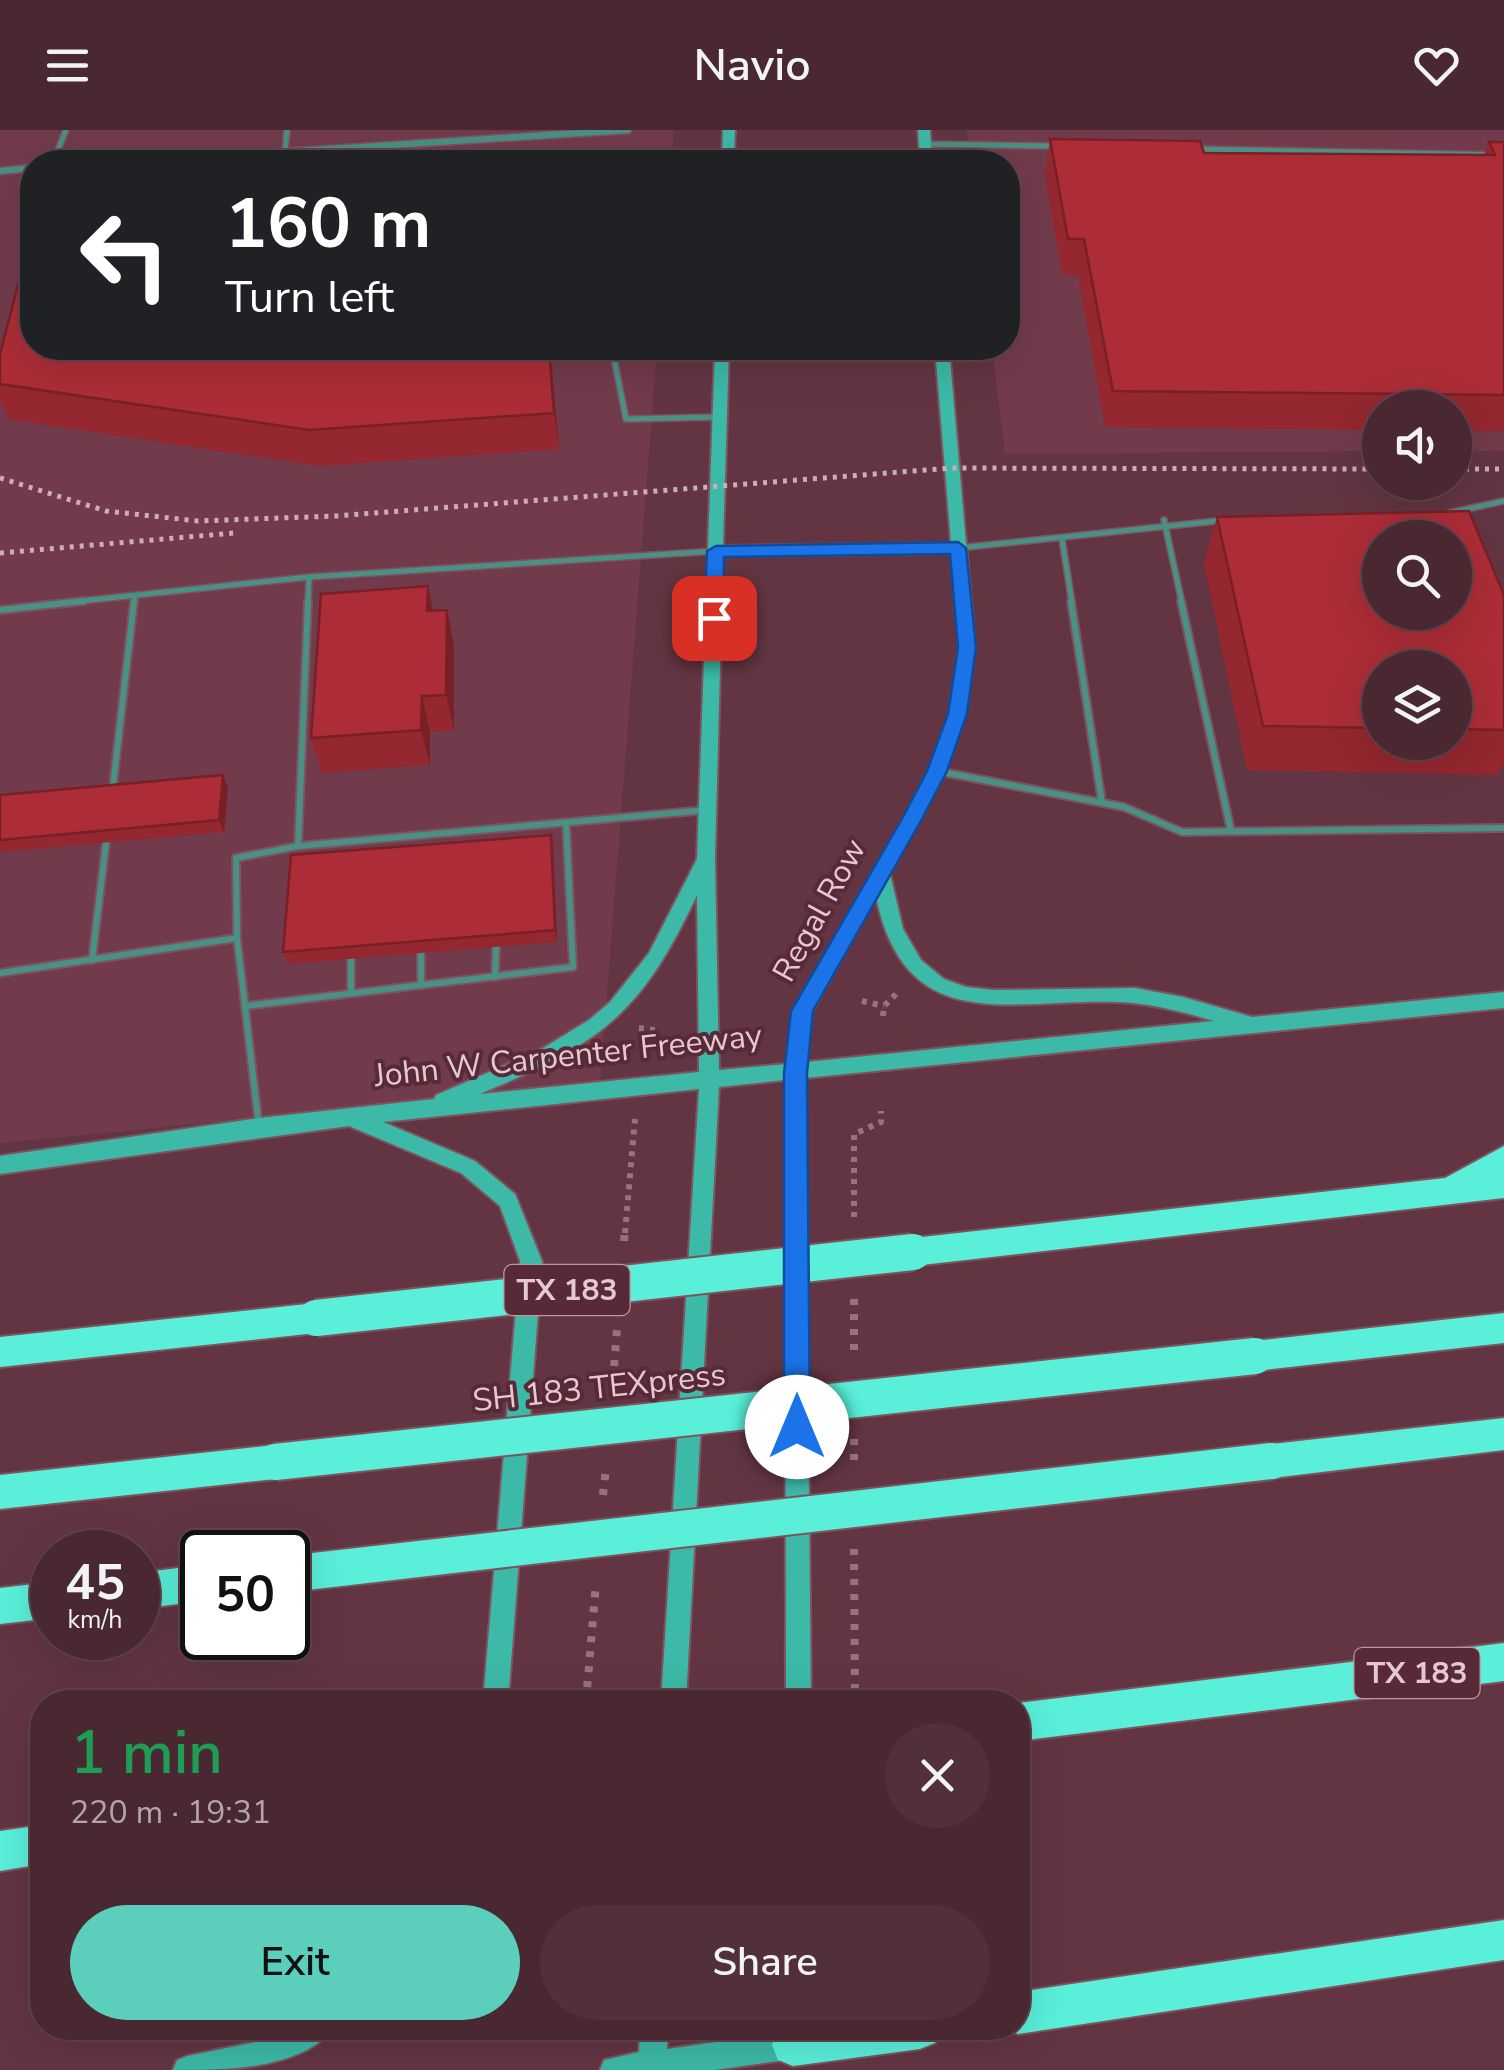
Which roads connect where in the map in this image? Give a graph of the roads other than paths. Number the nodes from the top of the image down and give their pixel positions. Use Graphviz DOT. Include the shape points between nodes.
graph roads {
  1 [pos="628,130"];
  2 [pos="924,137"];
  3 [pos="1056,146"];
  4 [pos="358,148"];
  5 [pos="1192,149"];
  6 [pos="322,150"];
  7 [pos="1504,155"];
  8 [pos="614,360"];
  9 [pos="722,360"];
  10 [pos="943,360"];
  11 [pos="720,417"];
  12 [pos="1504,501"];
  13 [pos="1433,518"];
  14 [pos="1164,520"];
  15 [pos="1241,520"];
  16 [pos="1062,539"];
  17 [pos="958,548"];
  18 [pos="716,551"];
  19 [pos="310,577"];
  20 [pos="135,596"];
  21 [pos="0,610"];
  22 [pos="937,771"];
  23 [pos="112,798"];
  24 [pos="1102,803"];
  25 [pos="707,810"];
  26 [pos="566,823"];
  27 [pos="1504,828"];
  28 [pos="497,829"];
  29 [pos="1231,831"];
  30 [pos="422,835"];
  31 [pos="496,840"];
  32 [pos="350,841"];
  33 [pos="106,843"];
  34 [pos="298,846"];
  35 [pos="422,846"];
  36 [pos="350,852"];
  37 [pos="706,858"];
  38 [pos="880,870"];
  39 [pos="237,938"];
  40 [pos="496,947"];
  41 [pos="421,953"];
  42 [pos="351,958"];
  43 [pos="92,960"];
  44 [pos="0,973"];
  45 [pos="495,976"];
  46 [pos="421,985"];
  47 [pos="351,994"];
  48 [pos="1504,1000"];
  49 [pos="245,1006"];
  50 [pos="1258,1026"];
  51 [pos="796,1073"];
  52 [pos="709,1080"];
  53 [pos="426,1109"];
  54 [pos="352,1117"];
  55 [pos="259,1127"];
  56 [pos="1504,1160"];
  57 [pos="0,1166"];
  58 [pos="1504,1185"];
  59 [pos="1440,1192"];
  60 [pos="1504,1328"];
  61 [pos="0,1352"];
  62 [pos="1504,1434"];
  63 [pos="0,1492"];
  64 [pos="310,1571"];
  65 [pos="30,1603"];
  66 [pos="0,1606"];
  67 [pos="1504,1662"];
  68 [pos="496,1690"];
  69 [pos="675,1690"];
  70 [pos="798,1690"];
  71 [pos="1030,1721"];
  72 [pos="30,1847"];
  73 [pos="0,1851"];
  74 [pos="1504,1940"];
  75 [pos="1030,2011"];
  76 [pos="297,2040"];
  77 [pos="653,2040"];
  78 [pos="844,2040"];
  79 [pos="794,2048"];
  80 [pos="652,2068"];
  81 [pos="187,2070"];
  82 [pos="614,2070"];
  1 -- 4 [label="street"];
  2 -- 3 [label="lane"];
  4 -- 6 [label="street"];
  5 -- 7 [label="lane"];
  8 -- 11 [label="lane" via="626,419"];
  9 -- 11 [label="main road"];
  10 -- 17 [label="main road, Regal Row"];
  11 -- 18 [label="main road"];
  12 -- 13 [label="lane"];
  14 -- 15 [label="lane"];
  14 -- 16 [label="lane"];
  14 -- 29 [label="lane"];
  16 -- 17 [label="lane"];
  16 -- 24 [label="lane"];
  17 -- 18 [label="main road"];
  17 -- 22 [label="main road, Regal Row" via="967,647 958,714"];
  18 -- 19 [label="lane"];
  18 -- 25 [label="main road"];
  19 -- 20 [label="lane"];
  19 -- 34 [label="lane"];
  20 -- 21 [label="lane"];
  20 -- 23 [label="lane"];
  22 -- 24 [label="lane"];
  22 -- 38 [label="main road, Regal Row"];
  24 -- 29 [label="lane" via="1182,832"];
  25 -- 26 [label="lane"];
  25 -- 37 [label="main road"];
  26 -- 28 [label="lane"];
  26 -- 45 [label="lane" via="572,968"];
  27 -- 29 [label="lane"];
  28 -- 30 [label="lane"];
  28 -- 31 [label="lane"];
  30 -- 32 [label="lane"];
  30 -- 35 [label="lane"];
  32 -- 34 [label="lane"];
  32 -- 36 [label="lane"];
  33 -- 43 [label="lane"];
  34 -- 39 [label="lane" via="236,858"];
  37 -- 52 [label="main road"];
  37 -- 53 [label="main road" via="652,964 614,1010 550,1054"];
  38 -- 50 [label="main road" via="906,956 934,983 958,994 994,1000 1135,995"];
  38 -- 51 [label="main road, Regal Row" via="802,1011"];
  39 -- 43 [label="lane"];
  39 -- 49 [label="lane"];
  40 -- 45 [label="lane"];
  41 -- 46 [label="lane"];
  42 -- 47 [label="lane"];
  43 -- 44 [label="lane"];
  45 -- 46 [label="lane"];
  46 -- 47 [label="lane"];
  47 -- 49 [label="lane"];
  48 -- 50 [label="main road, John W Carpenter Freeway"];
  49 -- 55 [label="lane"];
  50 -- 51 [label="main road, John W Carpenter Freeway"];
  51 -- 52 [label="main road, John W Carpenter Freeway"];
  51 -- 70 [label="main road, Regal Row"];
  52 -- 53 [label="main road, John W Carpenter Freeway"];
  52 -- 69 [label="main road"];
  53 -- 54 [label="main road, John W Carpenter Freeway"];
  54 -- 55 [label="main road, John W Carpenter Freeway"];
  54 -- 68 [label="main road" via="481,1178 508,1200 531,1261"];
  55 -- 57 [label="main road, John W Carpenter Freeway"];
  56 -- 59 [label="highway"];
  58 -- 59 [label="highway, TX 183"];
  59 -- 61 [label="highway, TX 183, bridge"];
  60 -- 63 [label="highway, SH 183 TEXpress, bridge"];
  62 -- 64 [label="highway, bridge"];
  65 -- 66 [label="highway"];
  67 -- 71 [label="highway, TX 183"];
  72 -- 73 [label="highway"];
  74 -- 75 [label="highway"];
  76 -- 81 [label="main road" via="280,2051"];
  77 -- 80 [label="main road"];
  78 -- 79 [label="highway"];
  79 -- 80 [label="main road"];
  80 -- 82 [label="main road"];
}
